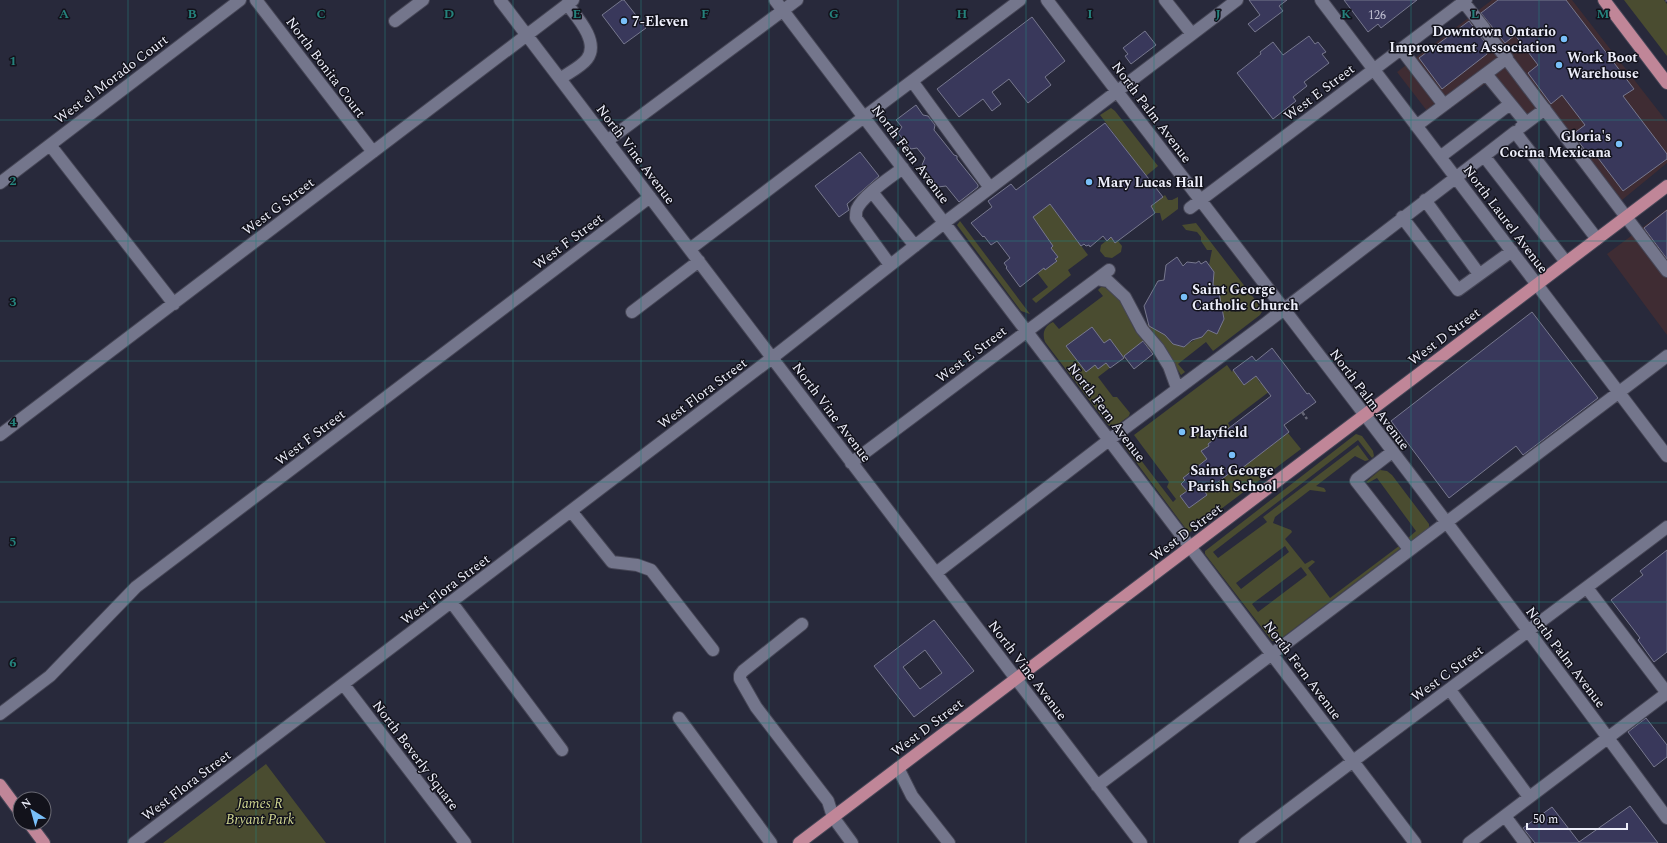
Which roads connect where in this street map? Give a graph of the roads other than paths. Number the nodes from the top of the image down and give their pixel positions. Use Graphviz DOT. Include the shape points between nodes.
graph roads {
  1 [pos="240,0"];
  2 [pos="256,0"];
  3 [pos="424,0"];
  4 [pos="500,0"];
  5 [pos="775,0"];
  6 [pos="797,0"];
  7 [pos="1020,0"];
  8 [pos="1047,0"];
  9 [pos="1165,0"];
  10 [pos="1237,0"];
  11 [pos="1321,0"];
  12 [pos="1604,0"];
  13 [pos="1464,1"];
  14 [pos="570,2"];
  15 [pos="783,11"];
  16 [pos="394,21"];
  17 [pos="1192,34"];
  18 [pos="526,35"];
  19 [pos="1401,49"];
  20 [pos="1507,58"];
  21 [pos="1374,70"];
  22 [pos="1486,74"];
  23 [pos="560,79"];
  24 [pos="912,81"];
  25 [pos="1667,83"];
  26 [pos="1117,91"];
  27 [pos="1510,104"];
  28 [pos="1444,105"];
  29 [pos="1545,109"];
  30 [pos="864,116"];
  31 [pos="1526,123"];
  32 [pos="1416,126"];
  33 [pos="1515,132"];
  34 [pos="607,141"];
  35 [pos="50,145"];
  36 [pos="373,152"];
  37 [pos="1484,156"];
  38 [pos="1440,157"];
  39 [pos="903,168"];
  40 [pos="1456,176"];
  41 [pos="0,182"];
  42 [pos="1667,186"];
  43 [pos="990,188"];
  44 [pos="872,192"];
  45 [pos="650,197"];
  46 [pos="1200,200"];
  47 [pos="1425,200"];
  48 [pos="1190,208"];
  49 [pos="1402,217"];
  50 [pos="1626,217"];
  51 [pos="944,223"];
  52 [pos="1597,239"];
  53 [pos="915,246"];
  54 [pos="690,249"];
  55 [pos="1512,251"];
  56 [pos="699,260"];
  57 [pos="1566,262"];
  58 [pos="890,265"];
  59 [pos="1109,270"];
  60 [pos="1667,271"];
  61 [pos="1479,274"];
  62 [pos="1097,279"];
  63 [pos="1537,285"];
  64 [pos="174,304"];
  65 [pos="1283,309"];
  66 [pos="632,312"];
  67 [pos="1026,331"];
  68 [pos="1667,356"];
  69 [pos="772,358"];
  70 [pos="1177,388"];
  71 [pos="1618,391"];
  72 [pos="1364,416"];
  73 [pos="0,435"];
  74 [pos="1109,440"];
  75 [pos="1392,452"];
  76 [pos="1667,456"];
  77 [pos="851,463"];
  78 [pos="571,511"];
  79 [pos="1445,522"];
  80 [pos="1667,527"];
  81 [pos="1191,547"];
  82 [pos="1409,549"];
  83 [pos="936,573"];
  84 [pos="1587,588"];
  85 [pos="452,603"];
  86 [pos="802,624"];
  87 [pos="1528,632"];
  88 [pos="713,650"];
  89 [pos="1272,654"];
  90 [pos="1016,679"];
  91 [pos="344,685"];
  92 [pos="1450,690"];
  93 [pos="1667,693"];
  94 [pos="0,714"];
  95 [pos="679,718"];
  96 [pos="1608,737"];
  97 [pos="562,750"];
  98 [pos="1352,760"];
  99 [pos="898,768"];
  100 [pos="0,785"];
  101 [pos="1097,786"];
  102 [pos="1529,797"];
  103 [pos="12,801"];
  104 [pos="1505,816"];
  105 [pos="833,817"];
  106 [pos="1667,818"];
  107 [pos="35,831"];
  108 [pos="44,843"];
  109 [pos="134,843"];
  110 [pos="465,843"];
  111 [pos="771,843"];
  112 [pos="799,843"];
  113 [pos="852,843"];
  114 [pos="949,843"];
  115 [pos="1141,843"];
  116 [pos="1245,843"];
  117 [pos="1415,843"];
  118 [pos="1469,843"];
  119 [pos="1525,843"];
  1 -- 35 [label="street, West el Morado Court"];
  2 -- 36 [label="street, North Bonita Court"];
  3 -- 16 [label="street"];
  4 -- 18 [label="street, North Vine Avenue"];
  5 -- 15 [label="street, North Fern Avenue"];
  6 -- 15 [label="street"];
  7 -- 24 [label="street"];
  8 -- 26 [label="street, North Palm Avenue"];
  9 -- 17 [label="street"];
  10 -- 17 [label="street, West Flora Street"];
  11 -- 21 [label="street, North Laurel Avenue"];
  12 -- 25 [label="main road"];
  13 -- 19 [label="street, West E Street"];
  13 -- 20 [label="street"];
  14 -- 18 [label="street, West G Street"];
  14 -- 23 [label="street" via="585,26 591,52 586,60"];
  15 -- 30 [label="street, North Fern Avenue"];
  15 -- 34 [label="street"];
  17 -- 26 [label="street, West Flora Street"];
  18 -- 23 [label="street, North Vine Avenue"];
  18 -- 36 [label="street, West G Street"];
  19 -- 21 [label="street, West E Street"];
  19 -- 28 [label="street"];
  20 -- 22 [label="street"];
  20 -- 29 [label="street"];
  21 -- 32 [label="street, North Laurel Avenue"];
  21 -- 46 [label="street, West E Street"];
  22 -- 27 [label="street"];
  22 -- 28 [label="street"];
  23 -- 34 [label="street, North Vine Avenue"];
  24 -- 30 [label="street"];
  24 -- 43 [label="street"];
  26 -- 43 [label="street, West Flora Street"];
  26 -- 46 [label="street, North Palm Avenue"];
  27 -- 31 [label="street"];
  27 -- 38 [label="street"];
  28 -- 32 [label="street"];
  29 -- 31 [label="street"];
  29 -- 50 [label="street"];
  30 -- 39 [label="street, North Fern Avenue"];
  30 -- 54 [label="street"];
  31 -- 33 [label="street"];
  32 -- 38 [label="street, North Laurel Avenue"];
  33 -- 37 [label="street"];
  33 -- 52 [label="street"];
  34 -- 45 [label="street, North Vine Avenue"];
  35 -- 41 [label="street, West el Morado Court"];
  35 -- 64 [label="street"];
  36 -- 64 [label="street, West G Street"];
  37 -- 40 [label="street"];
  37 -- 57 [label="street"];
  38 -- 40 [label="street, North Laurel Avenue"];
  39 -- 44 [label="street"];
  39 -- 51 [label="street, North Fern Avenue"];
  40 -- 47 [label="street"];
  40 -- 55 [label="street, North Laurel Avenue"];
  42 -- 50 [label="main road, West D Street"];
  43 -- 51 [label="street, West Flora Street"];
  44 -- 53 [label="street"];
  44 -- 58 [label="street" via="856,210 856,218"];
  45 -- 54 [label="street, North Vine Avenue"];
  45 -- 94 [label="street, West F Street" via="136,587 50,676"];
  46 -- 48 [label="street, West E Street"];
  46 -- 65 [label="street, North Palm Avenue"];
  47 -- 49 [label="street"];
  47 -- 61 [label="street"];
  49 -- 61 [label="street" via="1458,290"];
  49 -- 65 [label="street"];
  50 -- 52 [label="main road, West D Street"];
  50 -- 60 [label="street"];
  51 -- 53 [label="street, West Flora Street"];
  51 -- 67 [label="street, North Fern Avenue"];
  52 -- 57 [label="main road, West D Street"];
  53 -- 58 [label="street, West Flora Street"];
  54 -- 56 [label="street, North Vine Avenue"];
  55 -- 61 [label="street"];
  55 -- 63 [label="street, North Laurel Avenue"];
  56 -- 66 [label="street"];
  56 -- 69 [label="street, North Vine Avenue"];
  57 -- 63 [label="main road, West D Street"];
  58 -- 69 [label="street, West Flora Street"];
  59 -- 62 [label="street, West E Street"];
  62 -- 67 [label="street, West E Street"];
  62 -- 70 [label="street" via="1108,281 1125,297 1142,330 1158,348"];
  63 -- 71 [label="street, North Laurel Avenue"];
  63 -- 72 [label="main road, West D Street"];
  64 -- 73 [label="street, West G Street"];
  65 -- 70 [label="street"];
  65 -- 72 [label="street, North Palm Avenue"];
  67 -- 74 [label="street, North Fern Avenue"];
  67 -- 77 [label="street, West E Street"];
  68 -- 71 [label="street"];
  69 -- 77 [label="street, North Vine Avenue"];
  69 -- 78 [label="street, West Flora Street"];
  70 -- 74 [label="street"];
  71 -- 76 [label="street, North Laurel Avenue"];
  71 -- 79 [label="street"];
  72 -- 75 [label="street, North Palm Avenue"];
  72 -- 81 [label="main road, West D Street"];
  74 -- 81 [label="street, North Fern Avenue"];
  74 -- 83 [label="street"];
  75 -- 79 [label="street, North Palm Avenue"];
  75 -- 82 [label="street" via="1356,482"];
  77 -- 83 [label="street, North Vine Avenue"];
  78 -- 85 [label="street, West Flora Street"];
  78 -- 88 [label="street" via="612,562 637,565 651,570"];
  79 -- 82 [label="street"];
  79 -- 87 [label="street, North Palm Avenue"];
  80 -- 84 [label="street, West C Street"];
  81 -- 89 [label="street, North Fern Avenue"];
  81 -- 90 [label="main road, West D Street"];
  82 -- 89 [label="street"];
  83 -- 90 [label="street, North Vine Avenue"];
  84 -- 87 [label="street, West C Street"];
  84 -- 93 [label="street"];
  85 -- 91 [label="street, West Flora Street"];
  85 -- 97 [label="street"];
  86 -- 105 [label="street" via="743,671 740,679 756,707 828,800"];
  87 -- 92 [label="street, West C Street"];
  87 -- 96 [label="street, North Palm Avenue"];
  89 -- 98 [label="street, North Fern Avenue"];
  89 -- 101 [label="street"];
  90 -- 99 [label="main road, West D Street"];
  90 -- 101 [label="street, North Vine Avenue"];
  91 -- 109 [label="street, West Flora Street"];
  91 -- 110 [label="street, North Beverly Square"];
  92 -- 98 [label="street, West C Street"];
  92 -- 102 [label="street"];
  93 -- 96 [label="street"];
  95 -- 111 [label="street"];
  96 -- 102 [label="street"];
  96 -- 106 [label="street, North Palm Avenue"];
  98 -- 116 [label="street, West C Street"];
  98 -- 117 [label="street, North Fern Avenue"];
  99 -- 105 [label="main road, West D Street"];
  99 -- 114 [label="street" via="912,796"];
  100 -- 103 [label="main road"];
  101 -- 115 [label="street, North Vine Avenue"];
  102 -- 104 [label="street"];
  104 -- 118 [label="street"];
  104 -- 119 [label="street"];
  105 -- 112 [label="main road, West D Street"];
  105 -- 113 [label="street"];
  107 -- 108 [label="main road"];
}
